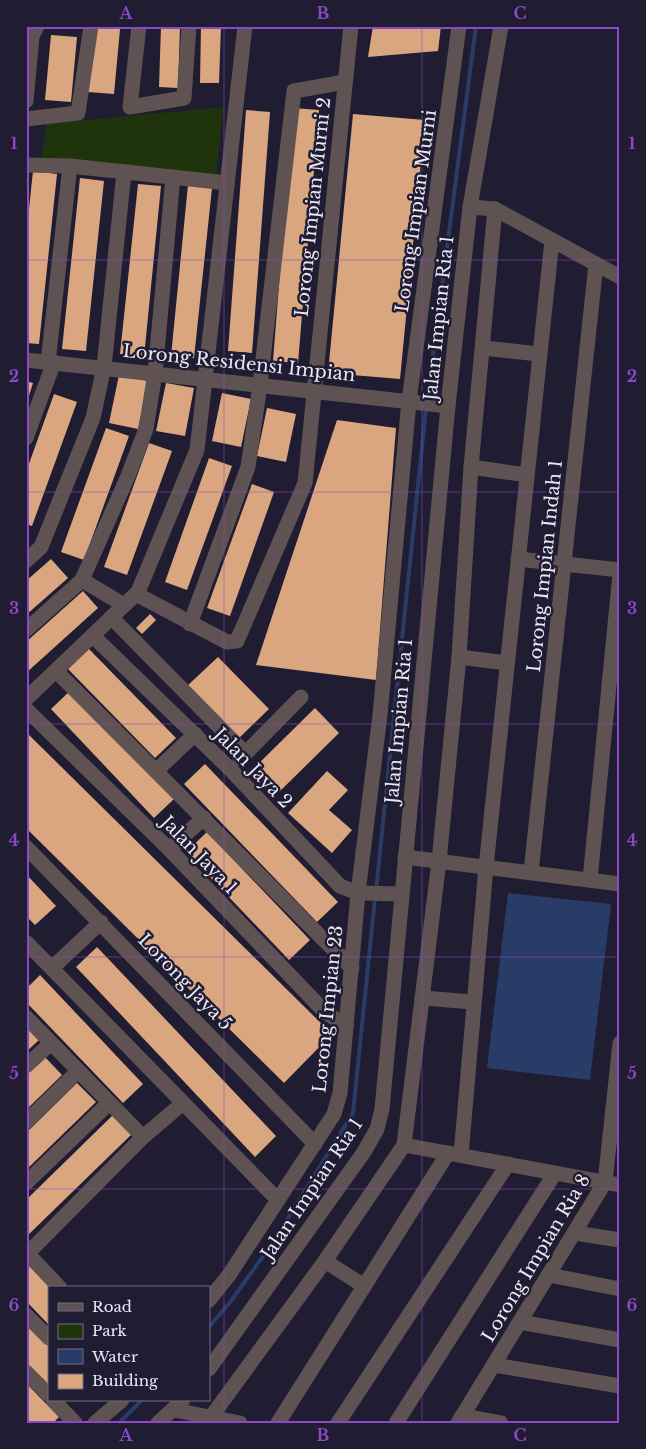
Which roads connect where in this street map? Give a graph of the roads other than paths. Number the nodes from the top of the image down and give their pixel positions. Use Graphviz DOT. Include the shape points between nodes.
graph roads {
  1 [pos="37,26"];
  2 [pos="90,26"];
  3 [pos="139,26"];
  4 [pos="189,26"];
  5 [pos="245,26"];
  6 [pos="351,26"];
  7 [pos="459,26"];
  8 [pos="501,26"];
  9 [pos="345,82"];
  10 [pos="26,101"];
  11 [pos="26,119"];
  12 [pos="26,165"];
  13 [pos="70,166"];
  14 [pos="124,172"];
  15 [pos="173,177"];
  16 [pos="227,183"];
  17 [pos="470,207"];
  18 [pos="495,209"];
  19 [pos="552,240"];
  20 [pos="596,264"];
  21 [pos="620,277"];
  22 [pos="484,348"];
  23 [pos="540,354"];
  24 [pos="26,360"];
  25 [pos="51,362"];
  26 [pos="104,367"];
  27 [pos="156,373"];
  28 [pos="205,380"];
  29 [pos="260,385"];
  30 [pos="313,391"];
  31 [pos="414,401"];
  32 [pos="441,405"];
  33 [pos="26,438"];
  34 [pos="471,467"];
  35 [pos="527,475"];
  36 [pos="518,559"];
  37 [pos="26,561"];
  38 [pos="564,564"];
  39 [pos="620,570"];
  40 [pos="620,574"];
  41 [pos="82,580"];
  42 [pos="136,594"];
  43 [pos="124,605"];
  44 [pos="112,618"];
  45 [pos="190,624"];
  46 [pos="26,630"];
  47 [pos="93,636"];
  48 [pos="459,657"];
  49 [pos="508,663"];
  50 [pos="56,671"];
  51 [pos="615,671"];
  52 [pos="300,697"];
  53 [pos="26,699"];
  54 [pos="26,709"];
  55 [pos="380,715"];
  56 [pos="195,734"];
  57 [pos="245,753"];
  58 [pos="230,768"];
  59 [pos="156,770"];
  60 [pos="204,818"];
  61 [pos="26,847"];
  62 [pos="169,849"];
  63 [pos="405,857"];
  64 [pos="438,861"];
  65 [pos="486,867"];
  66 [pos="531,872"];
  67 [pos="590,880"];
  68 [pos="620,884"];
  69 [pos="364,893"];
  70 [pos="394,893"];
  71 [pos="101,922"];
  72 [pos="26,942"];
  73 [pos="52,968"];
  74 [pos="352,968"];
  75 [pos="422,998"];
  76 [pos="474,1002"];
  77 [pos="26,1017"];
  78 [pos="346,1026"];
  79 [pos="51,1043"];
  80 [pos="620,1043"];
  81 [pos="26,1066"];
  82 [pos="78,1072"];
  83 [pos="618,1083"];
  84 [pos="109,1103"];
  85 [pos="183,1103"];
  86 [pos="26,1122"];
  87 [pos="615,1131"];
  88 [pos="143,1137"];
  89 [pos="315,1144"];
  90 [pos="404,1144"];
  91 [pos="454,1154"];
  92 [pos="508,1164"];
  93 [pos="555,1173"];
  94 [pos="26,1183"];
  95 [pos="613,1183"];
  96 [pos="278,1200"];
  97 [pos="575,1233"];
  98 [pos="620,1240"];
  99 [pos="27,1252"];
  100 [pos="325,1261"];
  101 [pos="549,1275"];
  102 [pos="58,1286"];
  103 [pos="364,1286"];
  104 [pos="620,1289"];
  105 [pos="210,1299"];
  106 [pos="26,1315"];
  107 [pos="520,1322"];
  108 [pos="48,1337"];
  109 [pos="620,1340"];
  110 [pos="494,1365"];
  111 [pos="210,1369"];
  112 [pos="26,1372"];
  113 [pos="620,1386"];
  114 [pos="48,1394"];
  115 [pos="56,1402"];
  116 [pos="115,1403"];
  117 [pos="178,1405"];
  118 [pos="211,1417"];
  119 [pos="460,1419"];
  120 [pos="76,1423"];
  121 [pos="95,1423"];
  122 [pos="158,1423"];
  123 [pos="240,1423"];
  124 [pos="278,1423"];
  125 [pos="338,1423"];
  126 [pos="396,1423"];
  127 [pos="501,1423"];
  1 -- 10 [label="street" via="32,37"];
  2 -- 11 [label="street" via="78,113"];
  3 -- 4 [label="street" via="130,107 184,98"];
  5 -- 16 [label="street"];
  6 -- 9 [label="street, Lorong Impian Murni 2"];
  7 -- 31 [label="street, Lorong Impian Murni"];
  8 -- 17 [label="street, Jalan Impian Ria 1"];
  9 -- 29 [label="street" via="294,91"];
  9 -- 30 [label="street, Lorong Impian Murni 2"];
  12 -- 13 [label="street"];
  13 -- 14 [label="street"];
  13 -- 25 [label="street"];
  14 -- 15 [label="street"];
  14 -- 26 [label="street"];
  15 -- 16 [label="street"];
  15 -- 27 [label="street"];
  16 -- 28 [label="street"];
  17 -- 18 [label="street"];
  17 -- 32 [label="street, Jalan Impian Ria 1"];
  18 -- 19 [label="street"];
  18 -- 22 [label="street"];
  19 -- 20 [label="street"];
  19 -- 23 [label="street"];
  20 -- 21 [label="street"];
  20 -- 38 [label="street, Lorong Impian Indah 1"];
  22 -- 23 [label="street"];
  22 -- 34 [label="street"];
  23 -- 35 [label="street"];
  24 -- 25 [label="street, Lorong Residensi Impian"];
  25 -- 26 [label="street, Lorong Residensi Impian"];
  25 -- 33 [label="street"];
  26 -- 27 [label="street, Lorong Residensi Impian"];
  26 -- 37 [label="street" via="93,418 76,464 41,547"];
  27 -- 28 [label="street, Lorong Residensi Impian"];
  27 -- 41 [label="street" via="146,429"];
  28 -- 29 [label="street, Lorong Residensi Impian"];
  28 -- 42 [label="street" via="196,450"];
  29 -- 30 [label="street, Lorong Residensi Impian"];
  29 -- 45 [label="street" via="248,466"];
  30 -- 31 [label="street, Lorong Residensi Impian"];
  30 -- 45 [label="street, Lorong Impian Murni 2" via="305,483 237,642 227,642"];
  31 -- 32 [label="street, Lorong Residensi Impian"];
  31 -- 55 [label="street, Lorong Impian Murni"];
  32 -- 63 [label="street, Jalan Impian Ria 1"];
  34 -- 35 [label="street"];
  34 -- 48 [label="street"];
  35 -- 36 [label="street"];
  36 -- 38 [label="street"];
  36 -- 49 [label="street"];
  38 -- 39 [label="street"];
  38 -- 66 [label="street, Lorong Impian Indah 1"];
  40 -- 51 [label="street"];
  41 -- 43 [label="street"];
  41 -- 46 [label="street"];
  42 -- 43 [label="street"];
  42 -- 45 [label="street"];
  43 -- 44 [label="street"];
  44 -- 47 [label="street"];
  44 -- 57 [label="street"];
  47 -- 50 [label="street"];
  47 -- 56 [label="street, Jalan Jaya 2"];
  48 -- 49 [label="street"];
  48 -- 64 [label="street"];
  49 -- 65 [label="street"];
  50 -- 53 [label="street"];
  50 -- 59 [label="street"];
  51 -- 67 [label="street"];
  52 -- 57 [label="street"];
  54 -- 62 [label="street, Jalan Jaya 1"];
  55 -- 69 [label="street, Lorong Impian 23"];
  56 -- 58 [label="street, Jalan Jaya 2"];
  56 -- 59 [label="street"];
  57 -- 58 [label="street"];
  58 -- 69 [label="street, Jalan Jaya 2" via="340,886"];
  59 -- 60 [label="street"];
  60 -- 62 [label="street"];
  60 -- 74 [label="street"];
  61 -- 71 [label="street, Lorong Jaya 5"];
  62 -- 78 [label="street, Jalan Jaya 1" via="324,1011"];
  63 -- 64 [label="street"];
  63 -- 70 [label="street, Jalan Impian Ria 1"];
  64 -- 65 [label="street"];
  64 -- 75 [label="street"];
  65 -- 66 [label="street"];
  65 -- 76 [label="street"];
  66 -- 67 [label="street"];
  67 -- 68 [label="street"];
  69 -- 70 [label="street, Jalan Jaya 2"];
  69 -- 74 [label="street, Lorong Impian 23"];
  70 -- 111 [label="street, Jalan Impian Ria 1" via="382,1109 378,1129"];
  71 -- 73 [label="street"];
  71 -- 89 [label="street, Lorong Jaya 5"];
  72 -- 73 [label="street"];
  73 -- 85 [label="street"];
  74 -- 78 [label="street, Lorong Impian 23"];
  75 -- 76 [label="street"];
  75 -- 90 [label="street"];
  76 -- 91 [label="street"];
  77 -- 79 [label="street"];
  78 -- 89 [label="street, Lorong Impian 23" via="338,1100 334,1114"];
  79 -- 81 [label="street"];
  79 -- 82 [label="street"];
  80 -- 83 [label="street, Lorong Impian Ria 8"];
  82 -- 84 [label="street"];
  82 -- 86 [label="street"];
  83 -- 87 [label="street, Lorong Impian Ria 8"];
  84 -- 88 [label="street"];
  84 -- 94 [label="street"];
  85 -- 88 [label="street"];
  85 -- 96 [label="street"];
  87 -- 95 [label="street, Lorong Impian Ria 8"];
  88 -- 99 [label="street"];
  89 -- 96 [label="street, Lorong Impian 23"];
  90 -- 91 [label="street"];
  90 -- 100 [label="street"];
  91 -- 92 [label="street"];
  91 -- 103 [label="street"];
  92 -- 93 [label="street"];
  92 -- 125 [label="street"];
  93 -- 95 [label="street"];
  93 -- 126 [label="street"];
  95 -- 97 [label="street, Lorong Impian Ria 8"];
  96 -- 105 [label="street, Lorong Impian 23" via="229,1276"];
  97 -- 98 [label="street"];
  97 -- 101 [label="street, Lorong Impian Ria 8"];
  99 -- 102 [label="street"];
  100 -- 103 [label="street"];
  100 -- 118 [label="street"];
  101 -- 104 [label="street"];
  101 -- 107 [label="street, Lorong Impian Ria 8"];
  103 -- 124 [label="street"];
  106 -- 108 [label="street"];
  107 -- 109 [label="street"];
  107 -- 110 [label="street, Lorong Impian Ria 8"];
  110 -- 113 [label="street"];
  110 -- 119 [label="street, Lorong Impian Ria 8"];
  112 -- 114 [label="street"];
  115 -- 120 [label="street"];
  116 -- 121 [label="street"];
  117 -- 118 [label="street"];
  117 -- 122 [label="street"];
  118 -- 123 [label="street"];
  119 -- 127 [label="street"];
}
